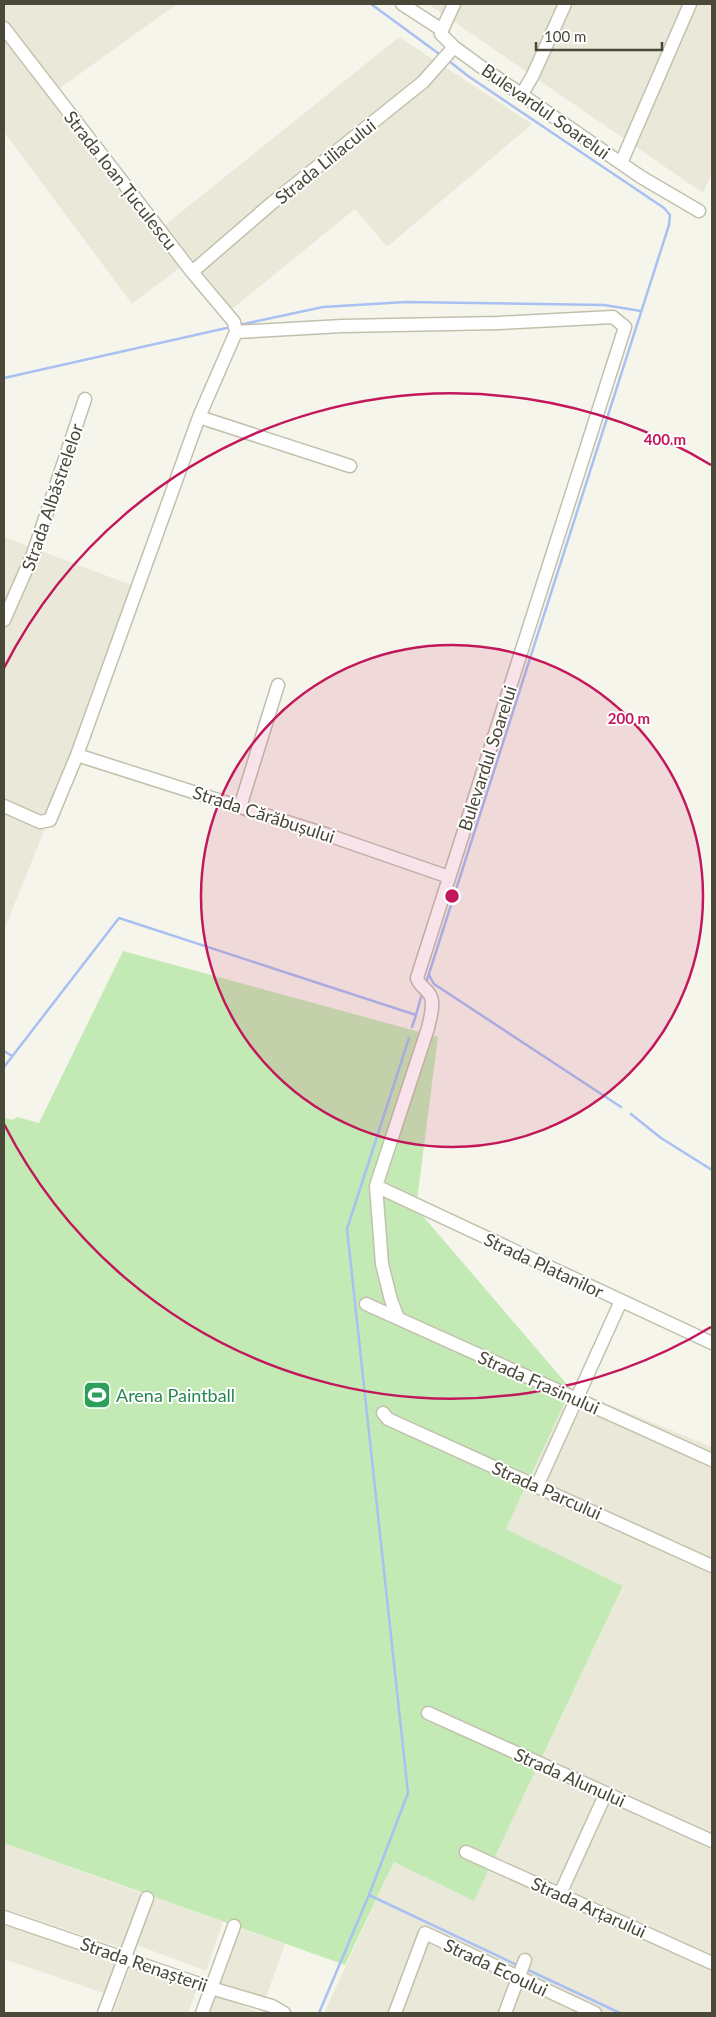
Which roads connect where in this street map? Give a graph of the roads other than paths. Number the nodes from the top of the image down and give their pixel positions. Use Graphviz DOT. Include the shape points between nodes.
graph roads {
  1 [pos="402,4"];
  2 [pos="454,4"];
  3 [pos="565,4"];
  4 [pos="690,4"];
  5 [pos="4,28"];
  6 [pos="442,30"];
  7 [pos="449,54"];
  8 [pos="522,94"];
  9 [pos="621,163"];
  10 [pos="699,211"];
  11 [pos="192,272"];
  12 [pos="236,332"];
  13 [pos="86,399"];
  14 [pos="199,417"];
  15 [pos="350,466"];
  16 [pos="4,620"];
  17 [pos="278,686"];
  18 [pos="77,755"];
  19 [pos="4,806"];
  20 [pos="240,807"];
  21 [pos="449,877"];
  22 [pos="376,1186"];
  23 [pos="620,1301"];
  24 [pos="366,1304"];
  25 [pos="398,1318"];
  26 [pos="712,1343"];
  27 [pos="576,1399"];
  28 [pos="382,1413"];
  29 [pos="712,1460"];
  30 [pos="537,1486"];
  31 [pos="711,1561"];
  32 [pos="428,1712"];
  33 [pos="606,1793"];
  34 [pos="712,1840"];
  35 [pos="466,1852"];
  36 [pos="560,1894"];
  37 [pos="147,1898"];
  38 [pos="4,1917"];
  39 [pos="234,1926"];
  40 [pos="125,1958"];
  41 [pos="712,1963"];
  42 [pos="521,1969"];
  43 [pos="211,1988"];
  44 [pos="104,2013"];
  45 [pos="202,2013"];
  46 [pos="284,2013"];
  47 [pos="395,2013"];
  48 [pos="505,2013"];
  49 [pos="595,2013"];
  1 -- 6 [label="street, Bulevardul Soarelui"];
  2 -- 6 [label="street"];
  3 -- 8 [label="street" via="534,75"];
  4 -- 9 [label="street"];
  5 -- 11 [label="street, Strada Ioan Țuculescu"];
  6 -- 7 [label="street, Bulevardul Soarelui"];
  7 -- 8 [label="street, Bulevardul Soarelui"];
  7 -- 11 [label="street, Strada Liliacului" via="423,82"];
  8 -- 9 [label="street, Bulevardul Soarelui"];
  9 -- 10 [label="street, Bulevardul Soarelui"];
  11 -- 12 [label="street, Strada Ioan Țuculescu" via="234,322"];
  12 -- 14 [label="street"];
  12 -- 21 [label="street, Bulevardul Soarelui" via="612,317 625,326"];
  13 -- 16 [label="street, Strada Albăstrelelor" via="34,554"];
  14 -- 15 [label="street"];
  14 -- 18 [label="street"];
  17 -- 20 [label="street"];
  18 -- 19 [label="street" via="50,820 40,822"];
  18 -- 20 [label="street, Strada Cărăbușului"];
  20 -- 21 [label="street, Strada Cărăbușului"];
  21 -- 22 [label="street, Bulevardul Soarelui" via="417,978 430,996 432,1008 428,1028"];
  22 -- 23 [label="street, Strada Platanilor"];
  22 -- 25 [label="street" via="382,1264"];
  23 -- 26 [label="street, Strada Platanilor"];
  23 -- 27 [label="street"];
  24 -- 25 [label="street, Strada Frasinului"];
  25 -- 27 [label="street, Strada Frasinului"];
  27 -- 29 [label="street, Strada Frasinului"];
  27 -- 30 [label="street"];
  28 -- 30 [label="street, Strada Parcului" via="388,1419"];
  30 -- 31 [label="street, Strada Parcului"];
  32 -- 33 [label="street, Strada Alunului"];
  33 -- 34 [label="street, Strada Alunului"];
  33 -- 36 [label="street"];
  35 -- 36 [label="street, Strada Arțarului"];
  36 -- 41 [label="street, Strada Arțarului"];
  37 -- 40 [label="street"];
  38 -- 40 [label="street, Strada Renașterii"];
  39 -- 43 [label="street"];
  40 -- 43 [label="street, Strada Renașterii"];
  40 -- 44 [label="street"];
  42 -- 47 [label="street, Strada Ecoului" via="425,1933"];
  42 -- 48 [label="street"];
  42 -- 49 [label="street, Strada Ecoului"];
  43 -- 45 [label="street"];
  43 -- 46 [label="street, Strada Renașterii" via="272,2006"];
}
